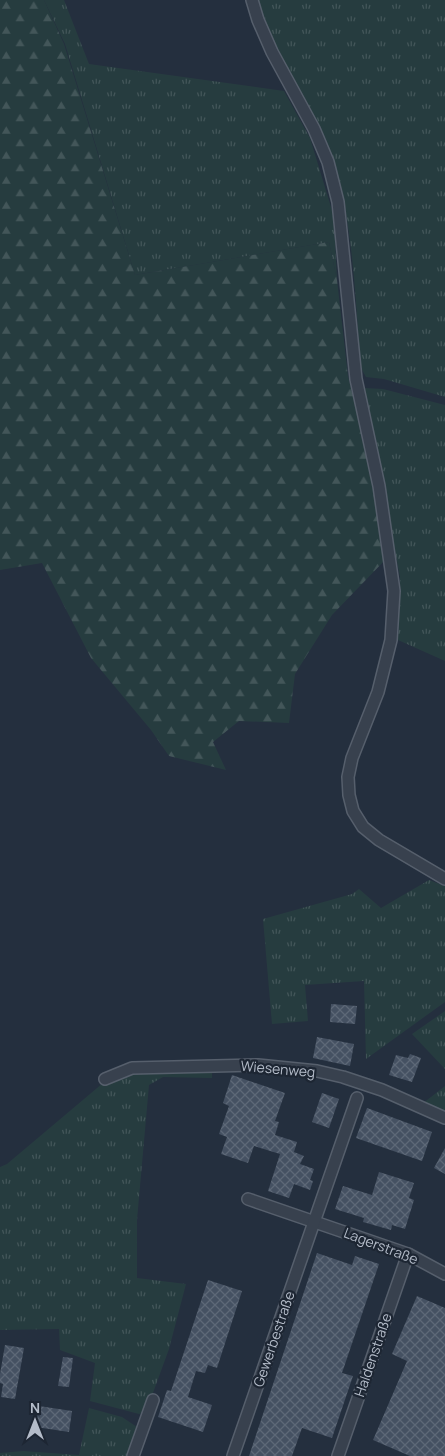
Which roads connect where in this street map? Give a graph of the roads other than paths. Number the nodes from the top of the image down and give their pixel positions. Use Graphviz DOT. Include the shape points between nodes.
graph roads {
  1 [pos="252,0"];
  2 [pos="445,879"];
  3 [pos="105,1079"];
  4 [pos="357,1098"];
  5 [pos="445,1118"];
  6 [pos="248,1199"];
  7 [pos="315,1221"];
  8 [pos="408,1254"];
  9 [pos="445,1274"];
  10 [pos="153,1400"];
  11 [pos="133,1456"];
  12 [pos="233,1456"];
  13 [pos="338,1456"];
  1 -- 2 [label="street" via="272,52 314,129 328,162 338,202 356,379 379,486 394,591 391,640 378,692 352,758 349,795 353,811 364,827 379,840"];
  3 -- 5 [label="street, Wiesenweg" via="132,1068 258,1064 343,1077"];
  4 -- 7 [label="street"];
  6 -- 7 [label="street, Lagerstraße"];
  7 -- 8 [label="street, Lagerstraße"];
  7 -- 12 [label="street, Gewerbestraße"];
  8 -- 9 [label="street, Lagerstraße"];
  8 -- 13 [label="street, Haldenstraße"];
  10 -- 11 [label="street"];
}
